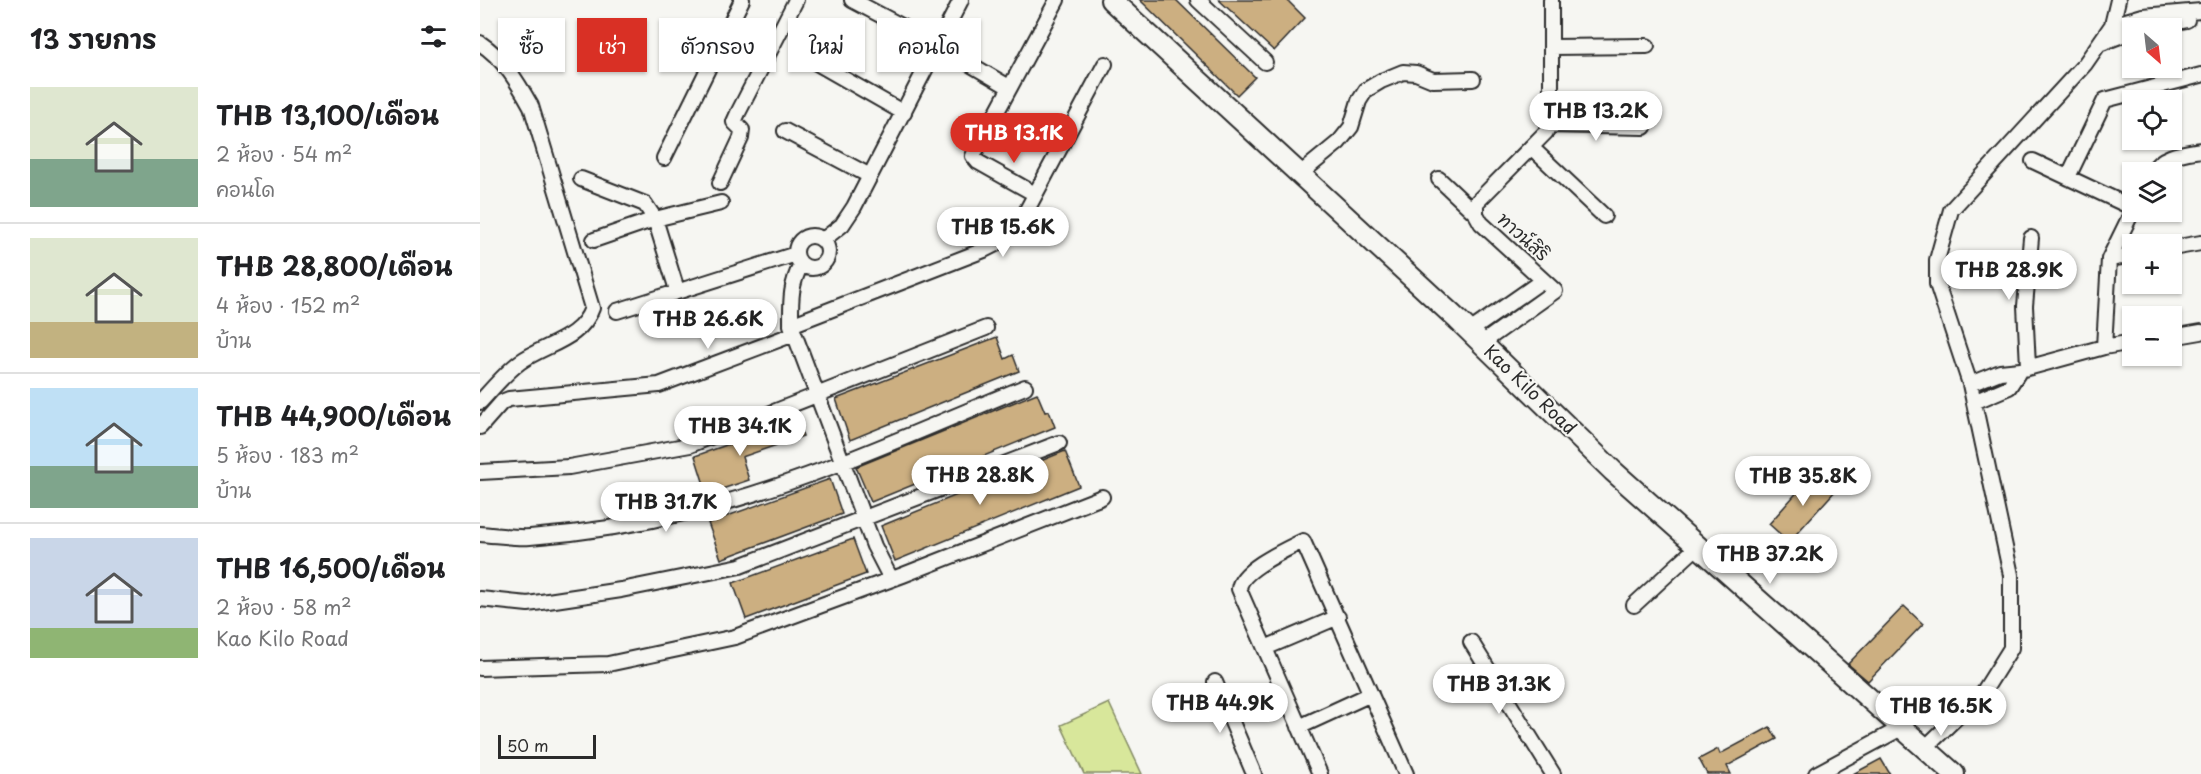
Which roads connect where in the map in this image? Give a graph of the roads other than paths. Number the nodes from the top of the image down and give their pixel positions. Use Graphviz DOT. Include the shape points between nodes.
graph roads {
  1 [pos="742,0"];
  2 [pos="796,0"];
  3 [pos="852,0"];
  4 [pos="961,0"];
  5 [pos="1057,0"];
  6 [pos="1111,0"];
  7 [pos="1198,0"];
  8 [pos="1551,0"];
  9 [pos="2118,0"];
  10 [pos="2201,11"];
  11 [pos="2201,16"];
  12 [pos="886,18"];
  13 [pos="952,18"];
  14 [pos="2182,20"];
  15 [pos="2112,25"];
  16 [pos="2122,35"];
  17 [pos="480,43"];
  18 [pos="2098,45"];
  19 [pos="1647,46"];
  20 [pos="1551,47"];
  21 [pos="1264,62"];
  22 [pos="1105,64"];
  23 [pos="981,71"];
  24 [pos="831,72"];
  25 [pos="925,72"];
  26 [pos="2201,75"];
  27 [pos="1473,79"];
  28 [pos="1009,87"];
  29 [pos="904,112"];
  30 [pos="1548,125"];
  31 [pos="1644,127"];
  32 [pos="785,131"];
  33 [pos="1531,147"];
  34 [pos="2201,150"];
  35 [pos="664,158"];
  36 [pos="2033,160"];
  37 [pos="2162,162"];
  38 [pos="1300,174"];
  39 [pos="870,176"];
  40 [pos="2068,177"];
  41 [pos="581,179"];
  42 [pos="1439,179"];
  43 [pos="720,183"];
  44 [pos="1035,194"];
  45 [pos="722,203"];
  46 [pos="2122,204"];
  47 [pos="1476,214"];
  48 [pos="1604,216"];
  49 [pos="655,219"];
  50 [pos="2127,222"];
  51 [pos="2031,238"];
  52 [pos="594,240"];
  53 [pos="823,240"];
  54 [pos="2201,243"];
  55 [pos="2182,246"];
  56 [pos="2122,257"];
  57 [pos="799,259"];
  58 [pos="2109,259"];
  59 [pos="1543,280"];
  60 [pos="677,290"];
  61 [pos="617,311"];
  62 [pos="986,328"];
  63 [pos="793,330"];
  64 [pos="2201,333"];
  65 [pos="2182,336"];
  66 [pos="1476,337"];
  67 [pos="2122,344"];
  68 [pos="2104,347"];
  69 [pos="2024,368"];
  70 [pos="1970,384"];
  71 [pos="1025,387"];
  72 [pos="817,395"];
  73 [pos="480,402"];
  74 [pos="1974,402"];
  75 [pos="480,427"];
  76 [pos="1059,443"];
  77 [pos="841,462"];
  78 [pos="480,472"];
  79 [pos="1102,497"];
  80 [pos="864,519"];
  81 [pos="480,534"];
  82 [pos="1698,546"];
  83 [pos="891,579"];
  84 [pos="480,599"];
  85 [pos="1634,605"];
  86 [pos="1338,617"];
  87 [pos="1471,642"];
  88 [pos="1265,648"];
  89 [pos="480,668"];
  90 [pos="1215,682"];
  91 [pos="1371,694"];
  92 [pos="1299,727"];
  93 [pos="1903,727"];
  94 [pos="1925,748"];
  95 [pos="1254,774"];
  96 [pos="1320,774"];
  97 [pos="1406,774"];
  98 [pos="1553,774"];
  99 [pos="1816,774"];
  100 [pos="1954,774"];
  1 -- 35 [label="street"];
  2 -- 43 [label="street" via="738,112 734,123 742,132"];
  3 -- 12 [label="street"];
  4 -- 13 [label="street"];
  5 -- 28 [label="street"];
  6 -- 38 [label="main road, Kao Kilo Road"];
  7 -- 21 [label="street"];
  8 -- 20 [label="street"];
  9 -- 15 [label="street"];
  10 -- 15 [label="street" via="2144,16"];
  11 -- 14 [label="street"];
  15 -- 18 [label="street"];
  16 -- 18 [label="street"];
  17 -- 73 [label="street" via="514,75 531,106 592,308 582,328 522,361"];
  18 -- 70 [label="street" via="1951,210 1937,260 1937,284"];
  19 -- 20 [label="street"];
  20 -- 30 [label="street"];
  22 -- 44 [label="street"];
  23 -- 28 [label="street"];
  24 -- 29 [label="street"];
  25 -- 29 [label="street"];
  26 -- 40 [label="street" via="2105,100"];
  27 -- 38 [label="street" via="1433,80 1403,72 1381,81 1366,90 1345,134"];
  28 -- 44 [label="street" via="973,156"];
  29 -- 39 [label="street"];
  30 -- 31 [label="street"];
  30 -- 33 [label="street, ทาวน์สิริ"];
  32 -- 39 [label="street"];
  33 -- 47 [label="street, ทาวน์สิริ" via="1482,196 1476,204"];
  33 -- 48 [label="street"];
  34 -- 37 [label="street"];
  36 -- 40 [label="street"];
  38 -- 66 [label="main road, Kao Kilo Road"];
  39 -- 53 [label="street" via="842,225"];
  40 -- 46 [label="street"];
  41 -- 49 [label="street" via="645,204"];
  42 -- 47 [label="street"];
  44 -- 63 [label="street" via="1020,223 996,244"];
  45 -- 49 [label="street"];
  47 -- 59 [label="street, ทาวน์สิริ"];
  49 -- 52 [label="street"];
  49 -- 60 [label="street"];
  50 -- 58 [label="street"];
  51 -- 69 [label="street"];
  53 -- 57 [label="street" via="816,236 802,239 798,245"];
  53 -- 57 [label="street" via="827,260 815,268"];
  54 -- 55 [label="street"];
  56 -- 58 [label="street"];
  57 -- 60 [label="street"];
  57 -- 63 [label="street" via="790,296"];
  58 -- 68 [label="street"];
  59 -- 66 [label="street, ทาวน์สิริ"];
  59 -- 66 [label="street, ทาวน์สิริ" via="1555,291"];
  60 -- 61 [label="street"];
  62 -- 72 [label="street"];
  63 -- 72 [label="street"];
  63 -- 75 [label="street" via="658,385 509,399"];
  64 -- 65 [label="street"];
  66 -- 82 [label="main road, Kao Kilo Road" via="1612,471"];
  67 -- 68 [label="street"];
  68 -- 69 [label="street"];
  69 -- 70 [label="street"];
  69 -- 74 [label="street" via="2009,387"];
  70 -- 74 [label="street"];
  71 -- 77 [label="street"];
  72 -- 77 [label="street"];
  72 -- 78 [label="street" via="690,444 569,467"];
  74 -- 94 [label="street" via="2011,575 2012,648 1984,691"];
  76 -- 80 [label="street"];
  77 -- 80 [label="street"];
  77 -- 81 [label="street" via="730,501 632,524 528,537"];
  79 -- 83 [label="street"];
  80 -- 83 [label="street"];
  80 -- 84 [label="street" via="740,566 528,604"];
  82 -- 85 [label="street"];
  82 -- 93 [label="main road, Kao Kilo Road"];
  83 -- 89 [label="street" via="712,642 608,664"];
  86 -- 88 [label="street"];
  86 -- 88 [label="street" via="1303,541 1280,552 1239,583"];
  86 -- 91 [label="street"];
  87 -- 98 [label="street"];
  88 -- 92 [label="street"];
  90 -- 95 [label="street"];
  91 -- 92 [label="street"];
  91 -- 97 [label="street"];
  92 -- 96 [label="street"];
  93 -- 94 [label="main road, Kao Kilo Road"];
  93 -- 99 [label="street"];
  94 -- 100 [label="main road, Kao Kilo Road"];
}
